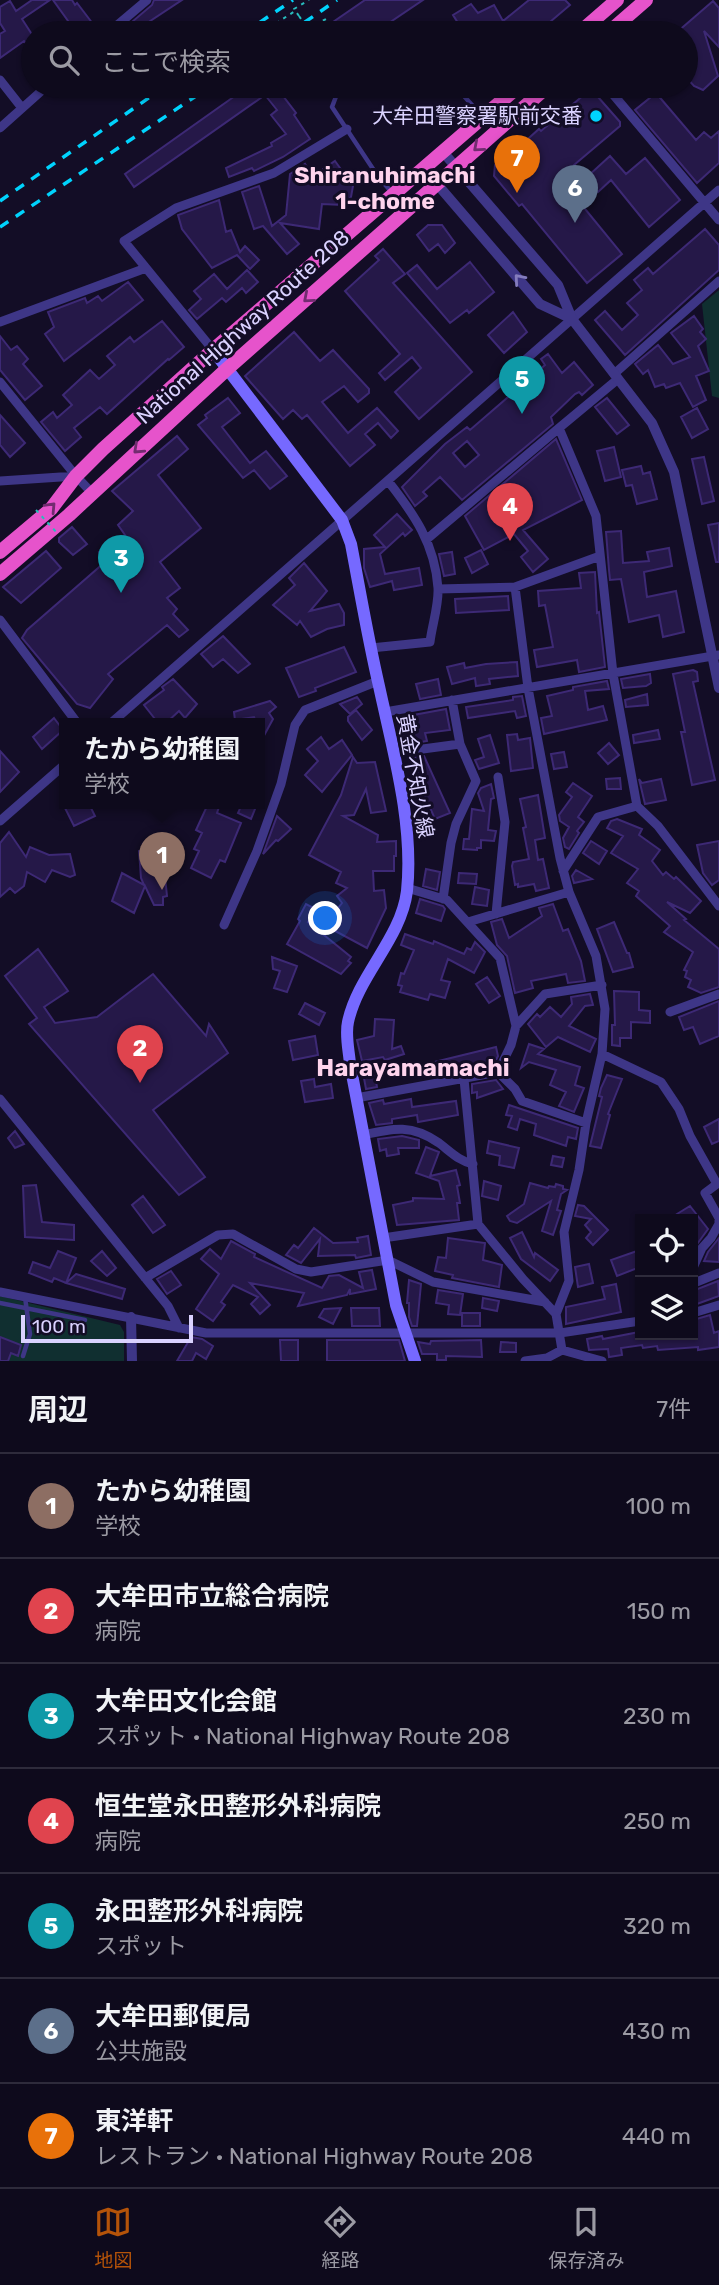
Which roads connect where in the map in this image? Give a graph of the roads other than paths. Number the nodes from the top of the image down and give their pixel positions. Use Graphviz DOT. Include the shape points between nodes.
graph roads {
  1 [pos="147,0"];
  2 [pos="617,0"];
  3 [pos="646,0"];
  4 [pos="122,21"];
  5 [pos="593,21"];
  6 [pos="622,21"];
  7 [pos="0,80"];
  8 [pos="33,98"];
  9 [pos="335,98"];
  10 [pos="466,98"];
  11 [pos="505,98"];
  12 [pos="534,98"];
  13 [pos="616,98"];
  14 [pos="22,108"];
  15 [pos="483,117"];
  16 [pos="0,128"];
  17 [pos="347,129"];
  18 [pos="443,152"];
  19 [pos="425,167"];
  20 [pos="456,167"];
  21 [pos="437,184"];
  22 [pos="719,190"];
  23 [pos="393,194"];
  24 [pos="704,204"];
  25 [pos="408,209"];
  26 [pos="719,220"];
  27 [pos="146,268"];
  28 [pos="719,281"];
  29 [pos="572,319"];
  30 [pos="0,322"];
  31 [pos="213,351"];
  32 [pos="227,369"];
  33 [pos="616,377"];
  34 [pos="0,382"];
  35 [pos="559,428"];
  36 [pos="76,476"];
  37 [pos="0,481"];
  38 [pos="388,481"];
  39 [pos="92,493"];
  40 [pos="342,520"];
  41 [pos="427,539"];
  42 [pos="0,552"];
  43 [pos="600,555"];
  44 [pos="0,574"];
  45 [pos="515,587"];
  46 [pos="438,589"];
  47 [pos="0,620"];
  48 [pos="371,649"];
  49 [pos="715,655"];
  50 [pos="613,674"];
  51 [pos="377,681"];
  52 [pos="528,688"];
  53 [pos="719,688"];
  54 [pos="452,700"];
  55 [pos="385,712"];
  56 [pos="74,718"];
  57 [pos="117,718"];
  58 [pos="460,744"];
  59 [pos="393,753"];
  60 [pos="59,769"];
  61 [pos="498,778"];
  62 [pos="637,806"];
  63 [pos="0,821"];
  64 [pos="563,871"];
  65 [pos="407,888"];
  66 [pos="569,892"];
  67 [pos="443,899"];
  68 [pos="719,906"];
  69 [pos="496,914"];
  70 [pos="468,922"];
  71 [pos="224,925"];
  72 [pos="602,985"];
  73 [pos="719,994"];
  74 [pos="670,1012"];
  75 [pos="516,1026"];
  76 [pos="602,1054"];
  77 [pos="498,1072"];
  78 [pos="464,1079"];
  79 [pos="356,1098"];
  80 [pos="0,1099"];
  81 [pos="586,1123"];
  82 [pos="363,1135"];
  83 [pos="473,1164"];
  84 [pos="478,1224"];
  85 [pos="383,1238"];
  86 [pos="698,1257"];
  87 [pos="388,1260"];
  88 [pos="719,1273"];
  89 [pos="145,1278"];
  90 [pos="698,1280"];
  91 [pos="0,1292"];
  92 [pos="25,1297"];
  93 [pos="545,1301"];
  94 [pos="0,1303"];
  95 [pos="719,1305"];
  96 [pos="25,1308"];
  97 [pos="698,1311"];
  98 [pos="556,1314"];
  99 [pos="131,1317"];
  100 [pos="85,1320"];
  101 [pos="635,1322"];
  102 [pos="179,1328"];
  103 [pos="406,1332"];
  104 [pos="560,1333"];
  105 [pos="562,1350"];
  106 [pos="23,1356"];
  107 [pos="132,1361"];
  108 [pos="415,1361"];
  109 [pos="525,1361"];
  110 [pos="602,1361"];
  1 -- 4 [label="street"];
  2 -- 5 [label="highway"];
  3 -- 6 [label="highway"];
  7 -- 14 [label="street"];
  8 -- 14 [label="street"];
  9 -- 17 [label="lane" via="332,107"];
  10 -- 15 [label="lane"];
  11 -- 15 [label="highway, National Highway Route 208"];
  12 -- 20 [label="highway, National Highway Route 208, one-way"];
  13 -- 24 [label="street"];
  14 -- 16 [label="street"];
  15 -- 18 [label="highway, National Highway Route 208"];
  17 -- 23 [label="lane"];
  17 -- 27 [label="street" via="274,173 176,208 124,241"];
  18 -- 19 [label="highway, National Highway Route 208"];
  18 -- 20 [label="street"];
  19 -- 21 [label="street"];
  19 -- 23 [label="highway, National Highway Route 208"];
  20 -- 21 [label="highway, National Highway Route 208"];
  20 -- 29 [label="street" via="558,285"];
  21 -- 25 [label="highway, National Highway Route 208"];
  29 -- 21 [label="street, one-way" via="540,304"];
  22 -- 24 [label="street"];
  23 -- 25 [label="lane"];
  23 -- 31 [label="highway, National Highway Route 208"];
  24 -- 26 [label="street"];
  24 -- 29 [label="street"];
  25 -- 32 [label="highway, National Highway Route 208, one-way"];
  27 -- 30 [label="street"];
  27 -- 31 [label="street"];
  28 -- 33 [label="street"];
  29 -- 33 [label="street"];
  29 -- 38 [label="street"];
  31 -- 32 [label="main road, 黄金不知火線"];
  31 -- 36 [label="highway, National Highway Route 208"];
  32 -- 39 [label="highway, National Highway Route 208, one-way"];
  32 -- 40 [label="main road, 黄金不知火線"];
  33 -- 35 [label="street"];
  33 -- 49 [label="street" via="652,423 674,472"];
  34 -- 36 [label="street"];
  35 -- 41 [label="street"];
  35 -- 43 [label="street" via="596,516"];
  36 -- 37 [label="street"];
  36 -- 39 [label="street"];
  42 -- 36 [label="highway, National Highway Route 208, one-way" via="51,509"];
  38 -- 40 [label="street"];
  38 -- 41 [label="street" via="414,513"];
  39 -- 44 [label="highway, National Highway Route 208"];
  40 -- 48 [label="main road, 黄金不知火線" via="351,544"];
  40 -- 57 [label="street"];
  41 -- 46 [label="street"];
  43 -- 45 [label="street"];
  43 -- 50 [label="street"];
  45 -- 46 [label="street"];
  45 -- 52 [label="street"];
  46 -- 48 [label="street" via="429,642"];
  47 -- 56 [label="street"];
  48 -- 51 [label="main road, 黄金不知火線"];
  49 -- 50 [label="street"];
  49 -- 53 [label="street"];
  50 -- 52 [label="street"];
  50 -- 62 [label="street"];
  51 -- 55 [label="main road, 黄金不知火線"];
  51 -- 71 [label="street" via="305,710 295,725 281,785"];
  52 -- 54 [label="street"];
  52 -- 64 [label="street"];
  54 -- 55 [label="street"];
  54 -- 58 [label="street"];
  55 -- 59 [label="main road, 黄金不知火線"];
  58 -- 59 [label="street"];
  58 -- 67 [label="street" via="476,781 456,824"];
  59 -- 65 [label="main road, 黄金不知火線" via="409,836"];
  60 -- 63 [label="street"];
  61 -- 69 [label="street" via="505,822"];
  62 -- 64 [label="street" via="598,817"];
  62 -- 68 [label="street" via="658,826"];
  64 -- 66 [label="street"];
  65 -- 67 [label="street"];
  65 -- 79 [label="main road, 黄金不知火線" via="393,931 348,1021"];
  66 -- 69 [label="street"];
  66 -- 72 [label="street" via="596,956"];
  67 -- 70 [label="street"];
  69 -- 70 [label="street"];
  70 -- 75 [label="street" via="500,958"];
  72 -- 75 [label="street" via="545,994"];
  72 -- 76 [label="street"];
  73 -- 74 [label="street"];
  75 -- 77 [label="street"];
  76 -- 81 [label="street"];
  76 -- 86 [label="street" via="661,1082 717,1184 705,1194 719,1224"];
  77 -- 78 [label="street"];
  77 -- 81 [label="street" via="522,1101"];
  78 -- 79 [label="street"];
  78 -- 83 [label="street"];
  79 -- 82 [label="main road, 黄金不知火線"];
  80 -- 89 [label="street"];
  81 -- 98 [label="street" via="564,1232 569,1281"];
  82 -- 83 [label="street" via="409,1129"];
  82 -- 85 [label="main road, 黄金不知火線"];
  83 -- 84 [label="street"];
  84 -- 85 [label="street"];
  84 -- 93 [label="street"];
  85 -- 87 [label="main road, 黄金不知火線"];
  87 -- 89 [label="street" via="312,1272 296,1269 233,1234 218,1236"];
  87 -- 93 [label="street" via="433,1282"];
  87 -- 103 [label="main road, 黄金不知火線"];
  88 -- 90 [label="street"];
  89 -- 102 [label="street"];
  91 -- 92 [label="street"];
  92 -- 96 [label="lane"];
  92 -- 99 [label="street"];
  93 -- 98 [label="street"];
  94 -- 96 [label="lane"];
  95 -- 97 [label="street"];
  96 -- 100 [label="lane"];
  96 -- 106 [label="lane" via="30,1334"];
  98 -- 104 [label="street"];
  99 -- 102 [label="street"];
  99 -- 107 [label="street"];
  101 -- 104 [label="street"];
  102 -- 103 [label="street" via="206,1333"];
  103 -- 104 [label="street"];
  103 -- 108 [label="main road, 黄金不知火線"];
  104 -- 105 [label="street"];
  105 -- 109 [label="street"];
  105 -- 110 [label="street"];
}
